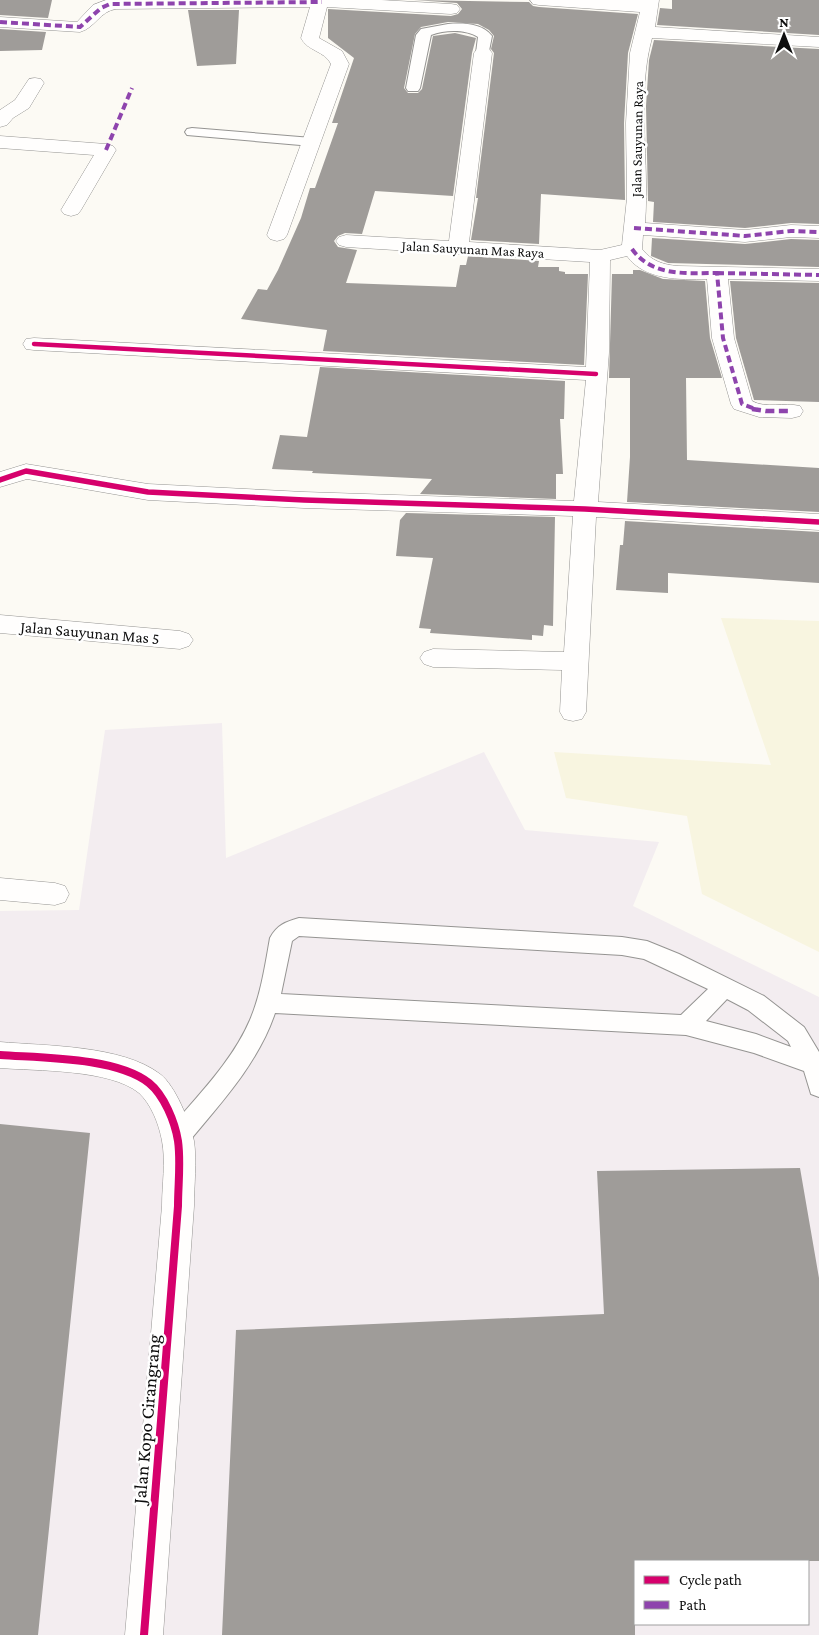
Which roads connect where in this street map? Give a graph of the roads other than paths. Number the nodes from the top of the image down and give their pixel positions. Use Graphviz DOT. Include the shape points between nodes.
graph roads {
  1 [pos="539,0"];
  2 [pos="321,1"];
  3 [pos="650,4"];
  4 [pos="452,13"];
  5 [pos="0,22"];
  6 [pos="645,32"];
  7 [pos="819,42"];
  8 [pos="483,53"];
  9 [pos="35,83"];
  10 [pos="413,88"];
  11 [pos="0,121"];
  12 [pos="192,132"];
  13 [pos="0,142"];
  14 [pos="312,142"];
  15 [pos="71,210"];
  16 [pos="819,232"];
  17 [pos="277,235"];
  18 [pos="633,238"];
  19 [pos="346,241"];
  20 [pos="458,248"];
  21 [pos="600,256"];
  22 [pos="717,274"];
  23 [pos="819,275"];
  24 [pos="34,344"];
  25 [pos="596,374"];
  26 [pos="792,411"];
  27 [pos="0,480"];
  28 [pos="585,510"];
  29 [pos="819,522"];
  30 [pos="0,624"];
  31 [pos="180,640"];
  32 [pos="433,658"];
  33 [pos="576,661"];
  34 [pos="573,712"];
  35 [pos="0,888"];
  36 [pos="55,894"];
  37 [pos="725,987"];
  38 [pos="268,1003"];
  39 [pos="686,1024"];
  40 [pos="0,1055"];
  41 [pos="817,1076"];
  42 [pos="178,1138"];
  43 [pos="144,1635"];
  1 -- 3 [label="street"];
  2 -- 4 [label="street"];
  2 -- 5 [label="street" via="110,4 101,6 80,27"];
  2 -- 14 [label="street" via="310,38 336,55 340,64"];
  3 -- 6 [label="street, Jalan Sauyunan Raya"];
  4 -- 8 [label="lane" via="485,35"];
  4 -- 10 [label="lane" via="423,35"];
  6 -- 7 [label="street"];
  6 -- 18 [label="street, Jalan Sauyunan Raya" via="635,114 637,198"];
  8 -- 20 [label="street"];
  9 -- 11 [label="street" via="22,104"];
  12 -- 14 [label="lane"];
  13 -- 15 [label="street" via="106,150"];
  14 -- 17 [label="street"];
  16 -- 18 [label="street, Jalan Sauyunan Mas Raya"];
  18 -- 21 [label="street, Jalan Sauyunan Mas Raya"];
  18 -- 22 [label="street" via="641,260 665,270"];
  19 -- 20 [label="street, Jalan Sauyunan Mas Raya"];
  20 -- 21 [label="street, Jalan Sauyunan Mas Raya"];
  21 -- 25 [label="street"];
  22 -- 23 [label="street"];
  22 -- 26 [label="street" via="723,338 742,404 755,410"];
  24 -- 25 [label="street"];
  25 -- 28 [label="street"];
  27 -- 28 [label="street" via="26,471 148,492"];
  28 -- 29 [label="street"];
  28 -- 33 [label="street"];
  30 -- 31 [label="street, Jalan Sauyunan Mas 5"];
  32 -- 33 [label="street"];
  33 -- 34 [label="street"];
  35 -- 36 [label="street"];
  37 -- 38 [label="lane" via="646,950 622,946 299,927 288,930 281,938"];
  37 -- 39 [label="lane"];
  37 -- 41 [label="lane" via="756,1004 796,1034"];
  38 -- 39 [label="lane"];
  38 -- 42 [label="lane" via="247,1049"];
  39 -- 41 [label="lane" via="756,1044"];
  40 -- 42 [label="street" via="99,1064 132,1073 149,1083 160,1096"];
  42 -- 43 [label="street, Jalan Kopo Cirangrang" via="178,1206"];
}
